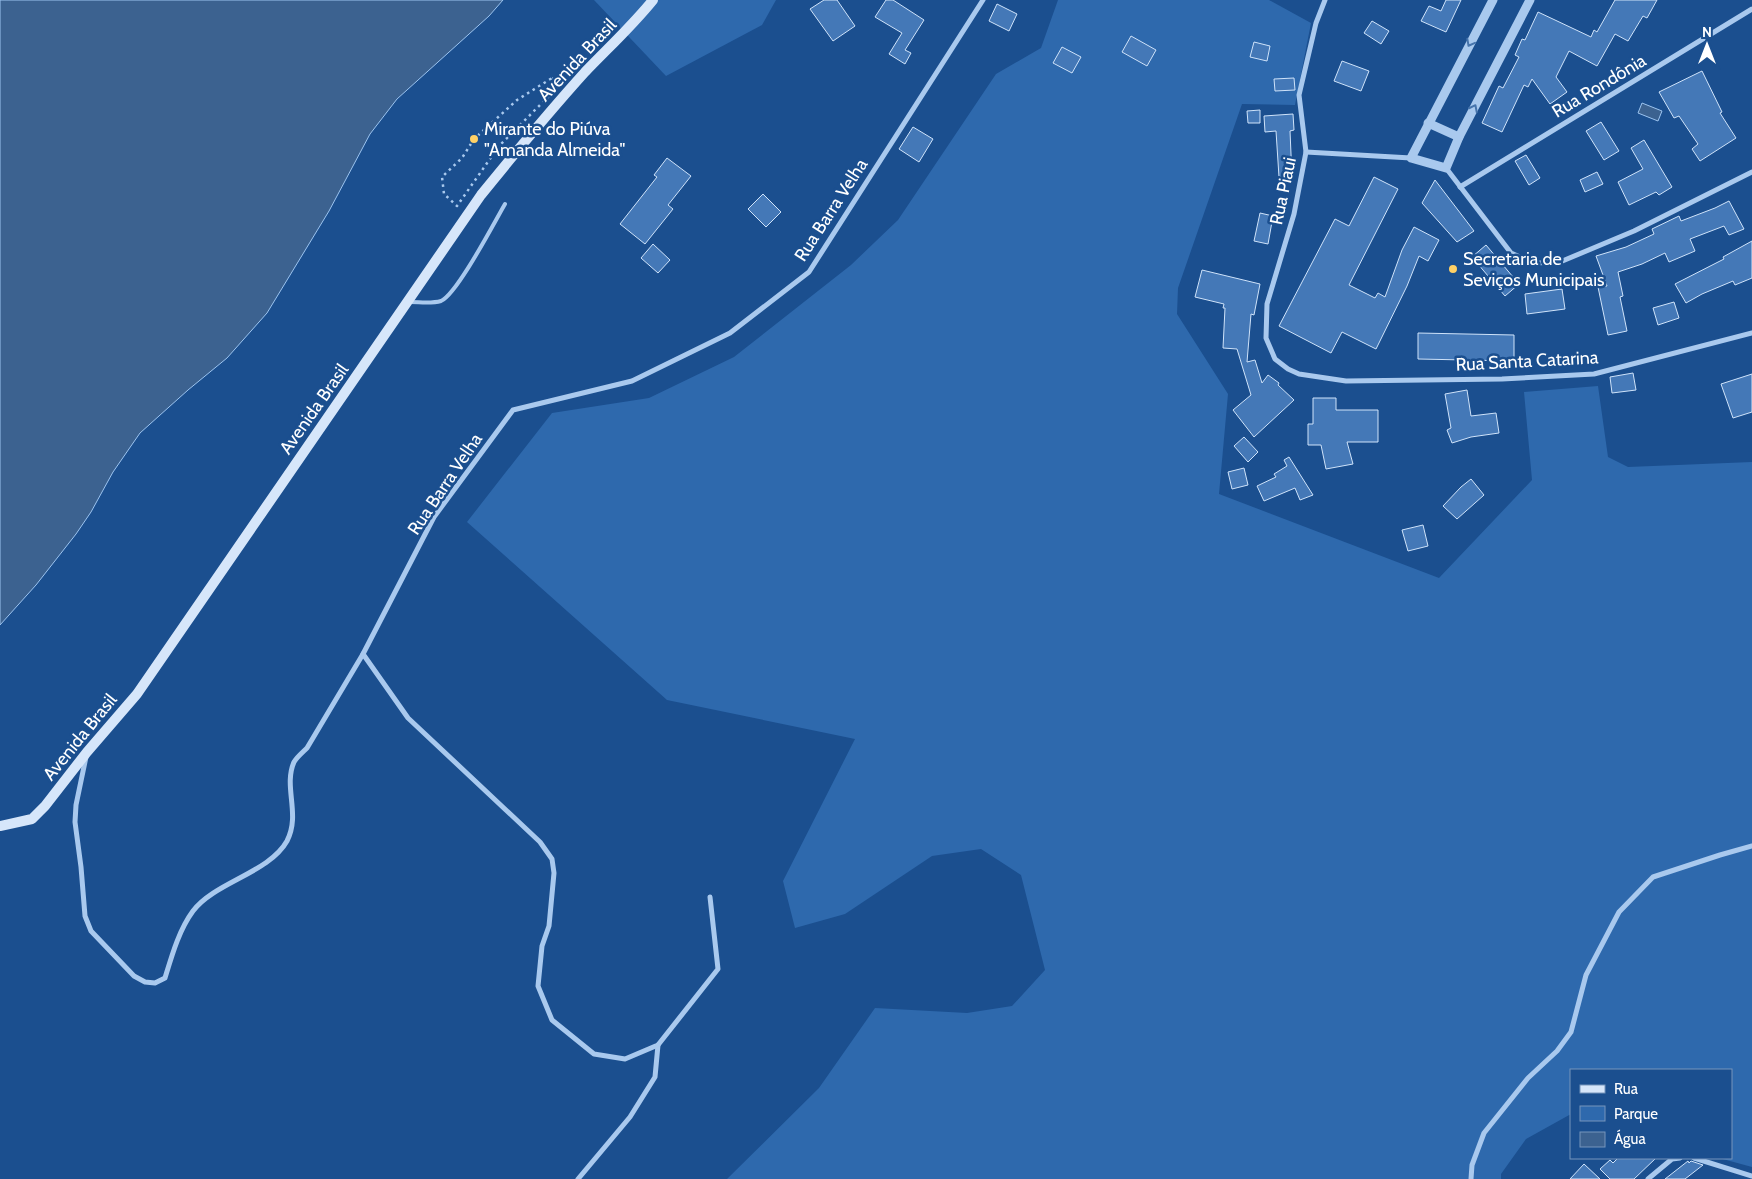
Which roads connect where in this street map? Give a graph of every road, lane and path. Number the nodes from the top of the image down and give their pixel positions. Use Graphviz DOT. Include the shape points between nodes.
graph roads {
  1 [pos="653,0"];
  2 [pos="983,0"];
  3 [pos="1325,0"];
  4 [pos="1493,0"];
  5 [pos="1530,0"];
  6 [pos="1752,9"];
  7 [pos="560,85"];
  8 [pos="1428,123"];
  9 [pos="1459,136"];
  10 [pos="1306,152"];
  11 [pos="1411,158"];
  12 [pos="1446,168"];
  13 [pos="1752,172"];
  14 [pos="1460,187"];
  15 [pos="505,204"];
  16 [pos="457,206"];
  17 [pos="408,302"];
  18 [pos="1752,333"];
  19 [pos="1299,374"];
  20 [pos="363,654"];
  21 [pos="88,752"];
  22 [pos="0,826"];
  23 [pos="1752,846"];
  24 [pos="710,897"];
  25 [pos="658,1045"];
  26 [pos="1672,1159"];
  27 [pos="1697,1159"];
  28 [pos="1752,1176"];
  29 [pos="578,1179"];
  30 [pos="1471,1179"];
  31 [pos="1648,1179"];
  1 -- 17 [label="main road, Avenida Brasil" via="531,132 481,195"];
  2 -- 20 [label="street, Rua Barra Velha" via="809,272 730,333 632,381 513,410 434,517"];
  3 -- 10 [label="street, Rua Piaui" via="1316,23 1299,95"];
  4 -- 8 [label="street, one-way"];
  9 -- 5 [label="street, one-way"];
  6 -- 14 [label="street, Rua Rondônia"];
  7 -- 16 [label="path" via="552,78 517,100 474,139 462,158 442,177 444,194"];
  8 -- 9 [label="street"];
  8 -- 11 [label="street"];
  9 -- 12 [label="street"];
  10 -- 11 [label="street"];
  10 -- 19 [label="street, Rua Piaui" via="1294,214 1267,304 1266,321 1266,338 1275,359"];
  11 -- 12 [label="street"];
  12 -- 14 [label="street"];
  13 -- 14 [label="street" via="1634,231 1560,262 1533,262 1511,253"];
  15 -- 17 [label="lane" via="455,289 442,300"];
  17 -- 21 [label="main road, Avenida Brasil" via="137,694"];
  18 -- 19 [label="street, Rua Santa Catarina" via="1594,374 1346,381"];
  20 -- 21 [label="street, Rua Barra Velha" via="307,748 295,761 290,777 294,811 287,840 274,856 207,898 194,910 182,930 165,978 155,983 134,976 91,931 85,916 74,822"];
  20 -- 25 [label="street" via="408,718 540,842 552,859 554,873 538,986 552,1020 594,1054 625,1060"];
  21 -- 22 [label="main road, Avenida Brasil" via="32,819"];
  23 -- 30 [label="street" via="1653,877 1620,912 1586,975 1571,1032 1557,1051 1528,1078 1484,1133 1472,1165"];
  24 -- 25 [label="street" via="718,969"];
  25 -- 29 [label="street" via="655,1077 630,1117"];
  26 -- 31 [label="street"];
  27 -- 28 [label="street"];
}
